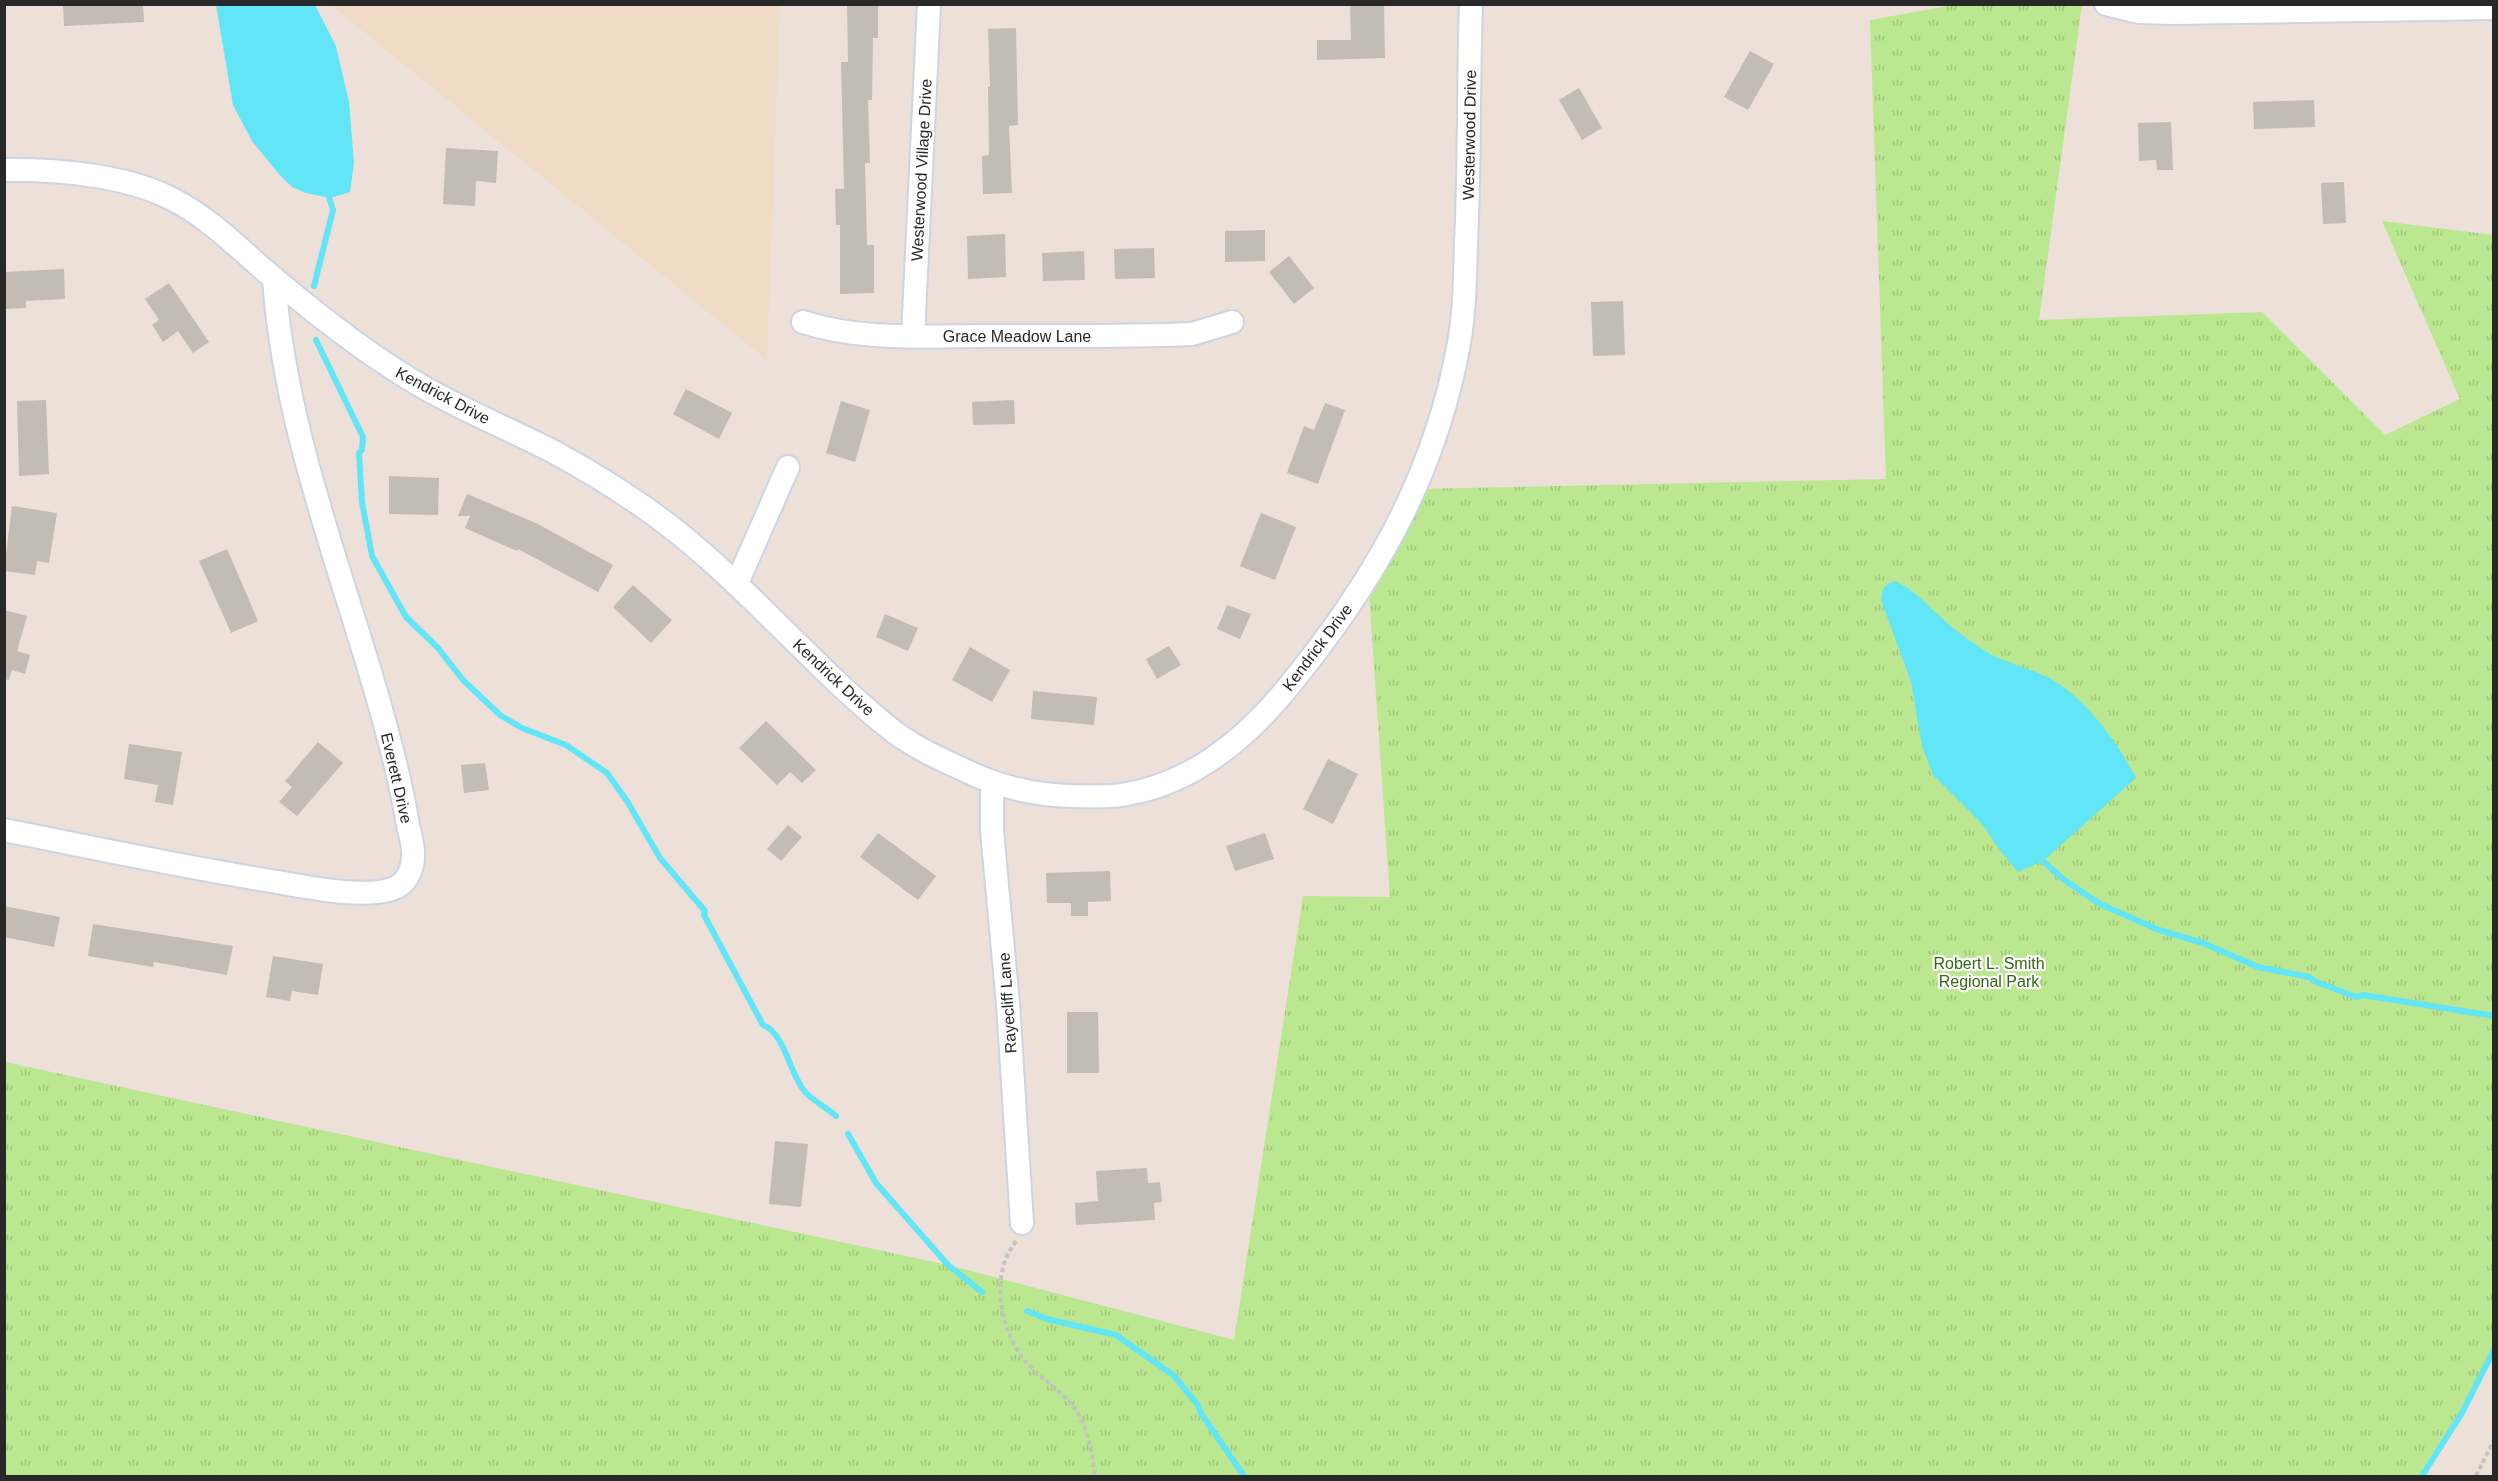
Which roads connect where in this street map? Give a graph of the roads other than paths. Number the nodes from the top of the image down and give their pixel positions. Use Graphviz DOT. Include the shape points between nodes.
graph roads {
  1 [pos="929,4"];
  2 [pos="1471,4"];
  3 [pos="2106,4"];
  4 [pos="2493,8"];
  5 [pos="4,170"];
  6 [pos="1465,266"];
  7 [pos="274,278"];
  8 [pos="803,322"];
  9 [pos="1232,322"];
  10 [pos="913,336"];
  11 [pos="788,467"];
  12 [pos="737,583"];
  13 [pos="995,783"];
  14 [pos="4,830"];
  15 [pos="1022,1223"];
  1 -- 10 [label="street, Westerwood Village Drive"];
  2 -- 6 [label="street, Westerwood Drive"];
  3 -- 4 [label="street" via="2139,12 2172,13"];
  5 -- 7 [label="street, Kendrick Drive" via="99,177 165,195 231,239"];
  6 -- 13 [label="street, Kendrick Drive" via="1459,340 1444,407 1416,489 1368,578 1268,711 1227,749 1164,785 1107,797 1051,795"];
  7 -- 12 [label="street, Kendrick Drive" via="379,359 424,387 558,454 612,486 662,520"];
  7 -- 14 [label="street, Everett Drive" via="288,388 403,794 413,855 407,878 391,889 329,890 204,870"];
  8 -- 10 [label="street, Grace Meadow Lane" via="852,334"];
  9 -- 10 [label="street, Grace Meadow Lane" via="1192,334"];
  11 -- 12 [label="street"];
  12 -- 13 [label="street, Kendrick Drive" via="898,735"];
  13 -- 15 [label="street, Rayecliff Lane" via="993,831"];
}
